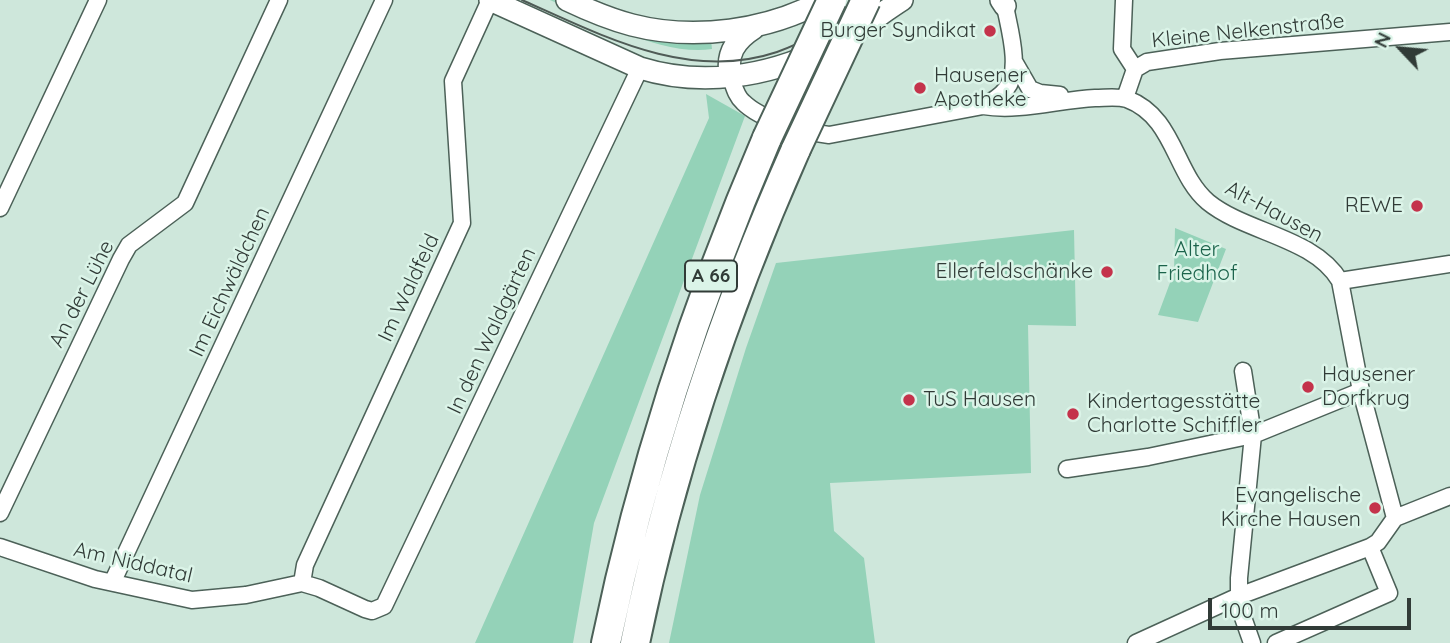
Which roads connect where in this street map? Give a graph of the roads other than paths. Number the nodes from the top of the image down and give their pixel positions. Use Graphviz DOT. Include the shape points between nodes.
graph roads {
  1 [pos="98,0"];
  2 [pos="279,0"];
  3 [pos="384,0"];
  4 [pos="490,0"];
  5 [pos="567,0"];
  6 [pos="824,0"];
  7 [pos="832,0"];
  8 [pos="866,0"];
  9 [pos="902,0"];
  10 [pos="1124,0"];
  11 [pos="1004,2"];
  12 [pos="760,24"];
  13 [pos="1450,32"];
  14 [pos="1015,63"];
  15 [pos="640,68"];
  16 [pos="1135,68"];
  17 [pos="723,78"];
  18 [pos="1125,98"];
  19 [pos="1073,99"];
  20 [pos="983,106"];
  21 [pos="0,208"];
  22 [pos="1450,264"];
  23 [pos="1340,281"];
  24 [pos="1243,371"];
  25 [pos="1361,391"];
  26 [pos="1253,435"];
  27 [pos="1067,469"];
  28 [pos="1450,496"];
  29 [pos="0,513"];
  30 [pos="1395,518"];
  31 [pos="0,547"];
  32 [pos="1370,547"];
  33 [pos="113,581"];
  34 [pos="302,583"];
  35 [pos="1239,596"];
  36 [pos="606,643"];
  37 [pos="635,643"];
  38 [pos="1136,643"];
  39 [pos="1252,643"];
  40 [pos="1276,643"];
  1 -- 21 [label="street"];
  2 -- 29 [label="street, An der Lühe" via="185,203 129,244"];
  3 -- 33 [label="street, Im Eichwäldchen"];
  4 -- 15 [label="main road"];
  4 -- 34 [label="street, Im Waldfeld" via="453,80 462,223 305,565"];
  5 -- 12 [label="main road" via="617,21 650,28 706,32"];
  6 -- 12 [label="main road"];
  7 -- 36 [label="highway, A 66, bridge" via="721,248 677,372 636,512"];
  8 -- 37 [label="highway, A 66, bridge" via="749,258 708,368 658,540"];
  9 -- 17 [label="main road" via="825,49 770,70"];
  10 -- 16 [label="street, Kleine Nelkenstraße" via="1122,49"];
  11 -- 14 [label="street"];
  12 -- 17 [label="main road" via="735,44"];
  13 -- 16 [label="street, Kleine Nelkenstraße" via="1220,51 1147,62"];
  14 -- 19 [label="street" via="1030,89"];
  14 -- 20 [label="street" via="1007,89"];
  15 -- 17 [label="main road"];
  15 -- 34 [label="street, In den Waldgärten" via="390,597 384,606 365,610"];
  16 -- 18 [label="street, Kleine Nelkenstraße"];
  17 -- 20 [label="street" via="753,110 806,132 829,135"];
  18 -- 19 [label="street"];
  18 -- 23 [label="street, Alt-Hausen" via="1160,123 1194,185 1209,202 1312,254"];
  19 -- 20 [label="street" via="997,109"];
  22 -- 23 [label="street"];
  23 -- 25 [label="street"];
  24 -- 26 [label="street"];
  25 -- 26 [label="street"];
  25 -- 30 [label="street"];
  26 -- 27 [label="street"];
  26 -- 35 [label="street"];
  28 -- 30 [label="street"];
  30 -- 32 [label="street"];
  31 -- 33 [label="street, Am Niddatal"];
  32 -- 35 [label="street"];
  32 -- 40 [label="street" via="1396,590"];
  33 -- 34 [label="street, Am Niddatal" via="192,600"];
  35 -- 38 [label="street"];
  35 -- 39 [label="street"];
}
